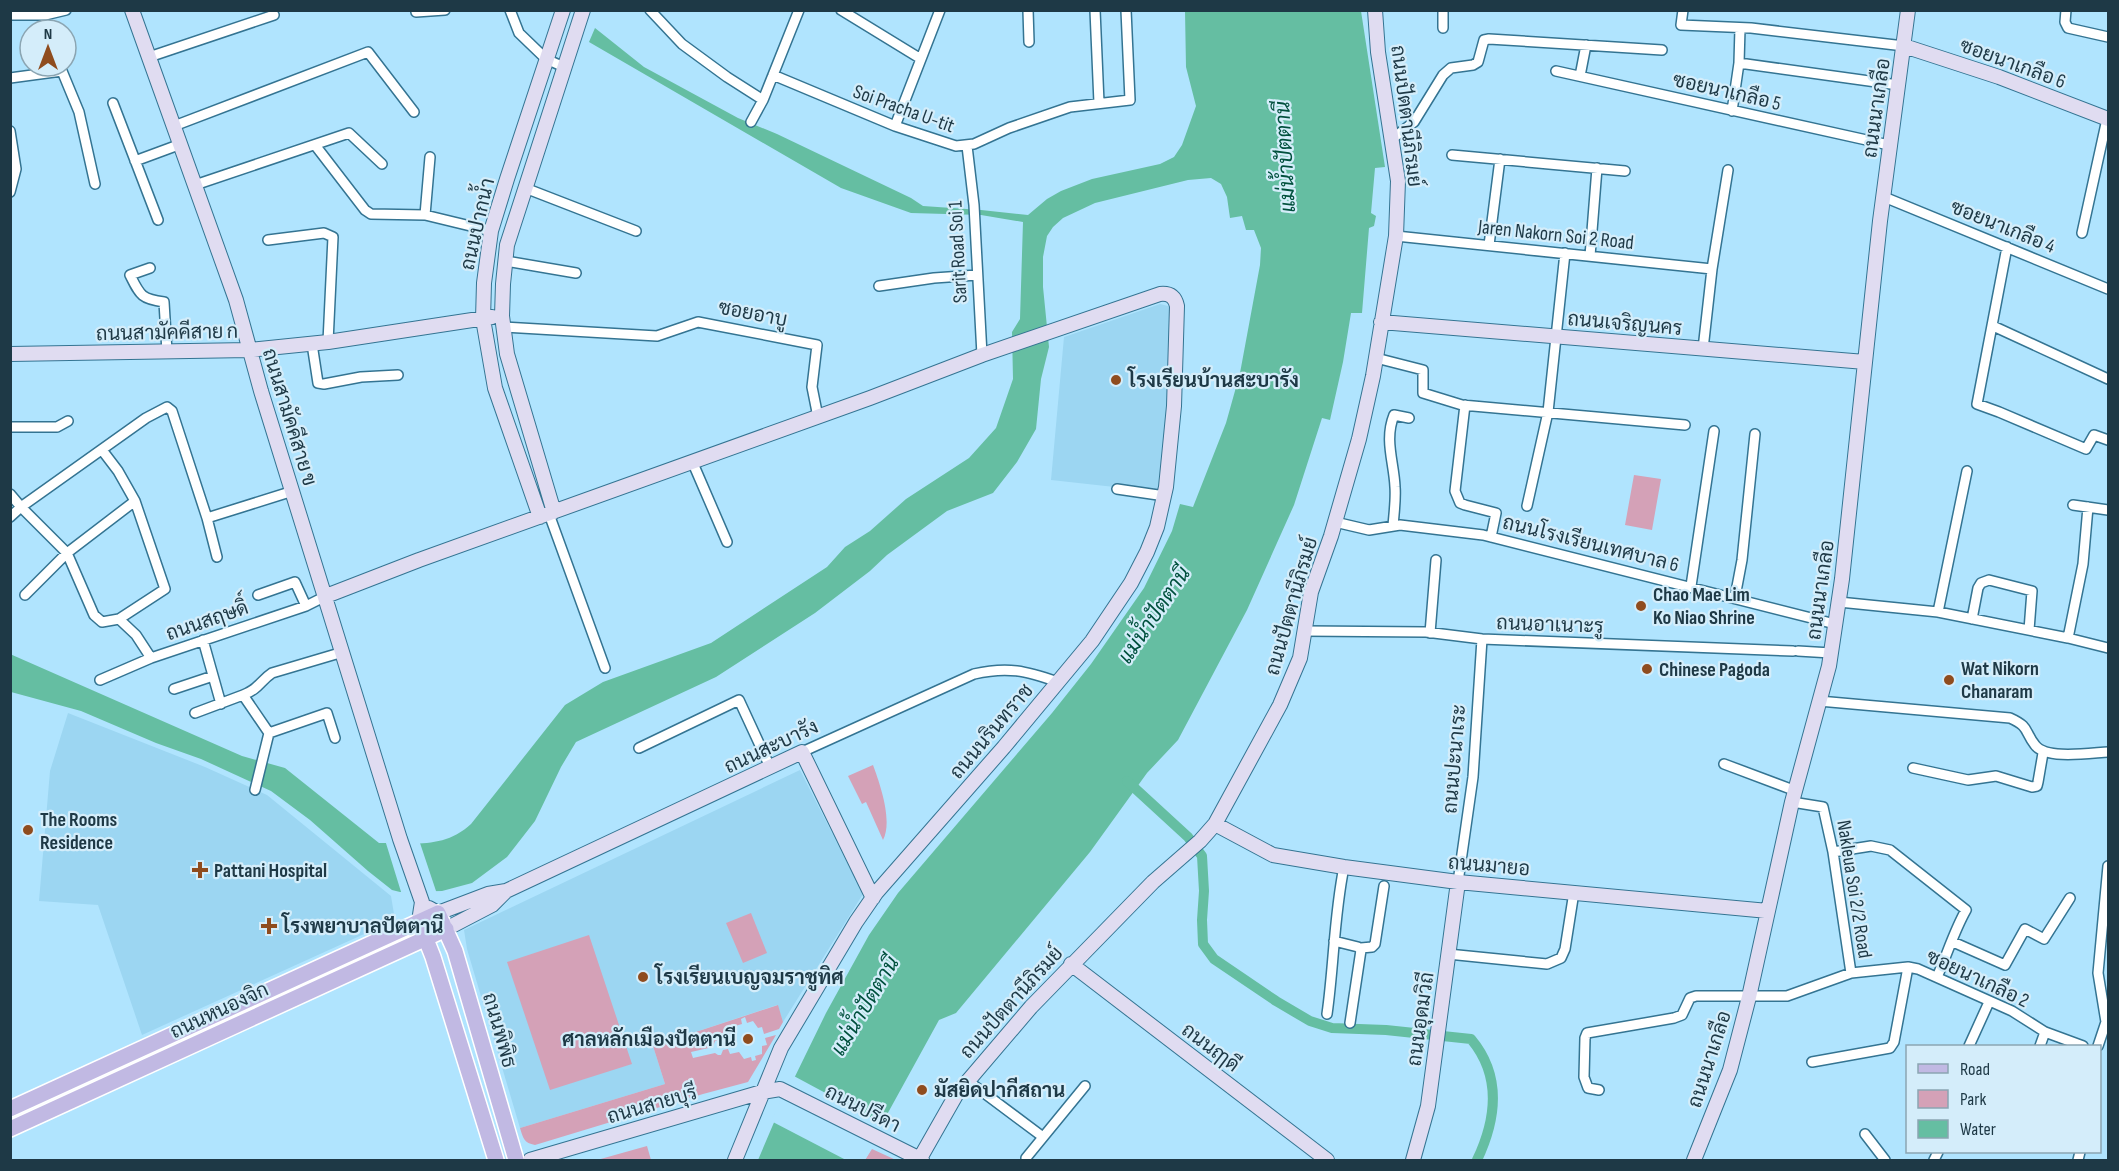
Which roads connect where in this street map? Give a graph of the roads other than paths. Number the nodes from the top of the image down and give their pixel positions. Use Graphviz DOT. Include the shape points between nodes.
graph roads {
  1 [pos="66,10"];
  2 [pos="132,10"];
  3 [pos="445,10"];
  4 [pos="510,10"];
  5 [pos="563,10"];
  6 [pos="583,10"];
  7 [pos="650,10"];
  8 [pos="799,10"];
  9 [pos="840,10"];
  10 [pos="940,10"];
  11 [pos="1028,10"];
  12 [pos="1095,10"];
  13 [pos="1126,10"];
  14 [pos="1375,10"];
  15 [pos="1443,10"];
  16 [pos="1683,10"];
  17 [pos="1908,10"];
  18 [pos="2066,10"];
  19 [pos="416,12"];
  20 [pos="10,15"];
  21 [pos="274,15"];
  22 [pos="1443,28"];
  23 [pos="1740,28"];
  24 [pos="2109,37"];
  25 [pos="1029,42"];
  26 [pos="1586,45"];
  27 [pos="1904,46"];
  28 [pos="1662,50"];
  29 [pos="149,57"];
  30 [pos="546,59"];
  31 [pos="921,59"];
  32 [pos="1739,63"];
  33 [pos="564,67"];
  34 [pos="1556,71"];
  35 [pos="773,75"];
  36 [pos="1580,76"];
  37 [pos="10,78"];
  38 [pos="1898,85"];
  39 [pos="763,100"];
  40 [pos="113,103"];
  41 [pos="1099,103"];
  42 [pos="1732,111"];
  43 [pos="414,112"];
  44 [pos="2108,119"];
  45 [pos="751,122"];
  46 [pos="174,126"];
  47 [pos="894,126"];
  48 [pos="10,131"];
  49 [pos="1392,140"];
  50 [pos="181,144"];
  51 [pos="315,145"];
  52 [pos="1889,145"];
  53 [pos="967,146"];
  54 [pos="1452,155"];
  55 [pos="430,157"];
  56 [pos="1500,159"];
  57 [pos="135,161"];
  58 [pos="382,164"];
  59 [pos="1597,168"];
  60 [pos="1728,170"];
  61 [pos="1625,171"];
  62 [pos="95,184"];
  63 [pos="195,185"];
  64 [pos="525,188"];
  65 [pos="10,192"];
  66 [pos="1884,197"];
  67 [pos="425,215"];
  68 [pos="158,220"];
  69 [pos="491,231"];
  70 [pos="636,231"];
  71 [pos="2082,233"];
  72 [pos="1396,236"];
  73 [pos="268,240"];
  74 [pos="1489,245"];
  75 [pos="2007,248"];
  76 [pos="1565,253"];
  77 [pos="1590,256"];
  78 [pos="506,261"];
  79 [pos="150,268"];
  80 [pos="1712,269"];
  81 [pos="576,273"];
  82 [pos="977,276"];
  83 [pos="879,286"];
  84 [pos="2109,289"];
  85 [pos="483,319"];
  86 [pos="502,321"];
  87 [pos="1381,322"];
  88 [pos="1993,326"];
  89 [pos="1555,336"];
  90 [pos="328,342"];
  91 [pos="312,344"];
  92 [pos="1703,349"];
  93 [pos="249,350"];
  94 [pos="167,352"];
  95 [pos="10,354"];
  96 [pos="982,355"];
  97 [pos="1376,358"];
  98 [pos="1865,362"];
  99 [pos="398,375"];
  100 [pos="2109,379"];
  101 [pos="1465,405"];
  102 [pos="1548,412"];
  103 [pos="818,417"];
  104 [pos="1409,418"];
  105 [pos="68,421"];
  106 [pos="1685,425"];
  107 [pos="10,426"];
  108 [pos="1714,431"];
  109 [pos="1755,434"];
  110 [pos="2109,440"];
  111 [pos="102,450"];
  112 [pos="692,461"];
  113 [pos="1967,471"];
  114 [pos="1117,489"];
  115 [pos="293,491"];
  116 [pos="10,494"];
  117 [pos="1165,496"];
  118 [pos="135,501"];
  119 [pos="2073,505"];
  120 [pos="1527,506"];
  121 [pos="21,507"];
  122 [pos="2088,507"];
  123 [pos="2109,510"];
  124 [pos="548,514"];
  125 [pos="10,517"];
  126 [pos="207,518"];
  127 [pos="1335,522"];
  128 [pos="1393,526"];
  129 [pos="1491,537"];
  130 [pos="727,542"];
  131 [pos="67,553"];
  132 [pos="217,557"];
  133 [pos="1436,560"];
  134 [pos="1691,586"];
  135 [pos="25,595"];
  136 [pos="258,595"];
  137 [pos="326,596"];
  138 [pos="1735,597"];
  139 [pos="1839,602"];
  140 [pos="306,606"];
  141 [pos="1938,612"];
  142 [pos="119,619"];
  143 [pos="1972,619"];
  144 [pos="1835,624"];
  145 [pos="2029,630"];
  146 [pos="1305,631"];
  147 [pos="1430,633"];
  148 [pos="2068,638"];
  149 [pos="1482,639"];
  150 [pos="203,640"];
  151 [pos="2109,648"];
  152 [pos="343,652"];
  153 [pos="1831,653"];
  154 [pos="151,658"];
  155 [pos="605,668"];
  156 [pos="213,676"];
  157 [pos="100,680"];
  158 [pos="1058,682"];
  159 [pos="174,689"];
  160 [pos="243,695"];
  161 [pos="1820,701"];
  162 [pos="221,704"];
  163 [pos="195,713"];
  164 [pos="269,733"];
  165 [pos="335,738"];
  166 [pos="639,748"];
  167 [pos="802,752"];
  168 [pos="2109,752"];
  169 [pos="2043,753"];
  170 [pos="1724,764"];
  171 [pos="770,767"];
  172 [pos="1913,768"];
  173 [pos="255,790"];
  174 [pos="1794,796"];
  175 [pos="1215,824"];
  176 [pos="1833,852"];
  177 [pos="2109,866"];
  178 [pos="1344,867"];
  179 [pos="1458,882"];
  180 [pos="1384,886"];
  181 [pos="506,891"];
  182 [pos="1574,892"];
  183 [pos="873,898"];
  184 [pos="2070,898"];
  185 [pos="421,901"];
  186 [pos="2107,906"];
  187 [pos="1768,911"];
  188 [pos="438,913"];
  189 [pos="419,921"];
  190 [pos="446,929"];
  191 [pos="426,938"];
  192 [pos="1334,941"];
  193 [pos="1953,942"];
  194 [pos="1361,948"];
  195 [pos="1448,954"];
  196 [pos="1071,964"];
  197 [pos="1908,967"];
  198 [pos="1851,973"];
  199 [pos="1937,977"];
  200 [pos="1749,997"];
  201 [pos="1989,1002"];
  202 [pos="1326,1014"];
  203 [pos="1350,1023"];
  204 [pos="189,1026"];
  205 [pos="2045,1032"];
  206 [pos="196,1044"];
  207 [pos="1970,1045"];
  208 [pos="2041,1045"];
  209 [pos="2078,1045"];
  210 [pos="2099,1045"];
  211 [pos="142,1048"];
  212 [pos="1812,1062"];
  213 [pos="149,1065"];
  214 [pos="968,1081"];
  215 [pos="494,1084"];
  216 [pos="1085,1086"];
  217 [pos="475,1090"];
  218 [pos="786,1090"];
  219 [pos="1599,1090"];
  220 [pos="762,1092"];
  221 [pos="29,1100"];
  222 [pos="10,1109"];
  223 [pos="37,1117"];
  224 [pos="10,1129"];
  225 [pos="1865,1134"];
  226 [pos="1042,1137"];
  227 [pos="515,1157"];
  228 [pos="1026,1158"];
  229 [pos="496,1160"];
  230 [pos="920,1160"];
  231 [pos="530,1161"];
  232 [pos="735,1161"];
  233 [pos="1327,1161"];
  234 [pos="1413,1161"];
  235 [pos="1694,1161"];
  236 [pos="1885,1161"];
  1 -- 20 [label="street" via="45,15"];
  2 -- 29 [label="street, ถนนสามัคคีสาย ข"];
  3 -- 19 [label="street"];
  4 -- 30 [label="street" via="519,33"];
  5 -- 30 [label="street, ถนนปากน้ำ"];
  6 -- 33 [label="street, ถนนปากน้ำ"];
  7 -- 39 [label="street" via="682,44"];
  8 -- 35 [label="street"];
  9 -- 31 [label="street"];
  10 -- 31 [label="street"];
  11 -- 25 [label="street"];
  12 -- 41 [label="street"];
  13 -- 41 [label="street, Soi Pracha U-tit" via="1130,100"];
  14 -- 49 [label="street, ถนนปัตตานีภิรมย์"];
  15 -- 22 [label="street"];
  16 -- 23 [label="street" via="1681,25"];
  17 -- 27 [label="street, ถนนนาเกลือ"];
  18 -- 24 [label="street" via="2068,28"];
  21 -- 29 [label="street"];
  23 -- 27 [label="street"];
  23 -- 32 [label="street"];
  26 -- 28 [label="street"];
  26 -- 36 [label="street"];
  26 -- 49 [label="street" via="1484,40 1478,62 1451,68 1443,75 1414,122"];
  27 -- 38 [label="street, ถนนนาเกลือ"];
  27 -- 44 [label="street, ซอยนาเกลือ 6"];
  29 -- 46 [label="street, ถนนสามัคคีสาย ข"];
  30 -- 33 [label="street"];
  30 -- 69 [label="street, ถนนปากน้ำ"];
  31 -- 47 [label="street"];
  32 -- 38 [label="street"];
  32 -- 42 [label="street"];
  33 -- 64 [label="street, ถนนปากน้ำ"];
  34 -- 36 [label="street, ซอยนาเกลือ 5"];
  35 -- 39 [label="street"];
  35 -- 47 [label="street, Soi Pracha U-tit"];
  36 -- 42 [label="street, ซอยนาเกลือ 5"];
  37 -- 62 [label="street" via="62,71 79,112"];
  38 -- 52 [label="street, ถนนนาเกลือ"];
  39 -- 45 [label="street"];
  40 -- 57 [label="street"];
  41 -- 53 [label="street, Soi Pracha U-tit" via="1070,107"];
  42 -- 52 [label="street, ซอยนาเกลือ 5"];
  43 -- 46 [label="street" via="368,52"];
  44 -- 71 [label="street"];
  46 -- 50 [label="street, ถนนสามัคคีสาย ข"];
  47 -- 53 [label="street, Soi Pracha U-tit"];
  48 -- 65 [label="street" via="16,169"];
  49 -- 72 [label="street, ถนนปัตตานีภิรมย์" via="1398,181"];
  50 -- 57 [label="street"];
  50 -- 63 [label="street, ถนนสามัคคีสาย ข"];
  51 -- 58 [label="street" via="349,133"];
  51 -- 63 [label="street"];
  51 -- 67 [label="street" via="371,214"];
  52 -- 66 [label="street, ถนนนาเกลือ"];
  53 -- 82 [label="street, Sarit Road Soi 1"];
  54 -- 56 [label="street"];
  55 -- 67 [label="street"];
  56 -- 59 [label="street"];
  56 -- 74 [label="street"];
  57 -- 68 [label="street"];
  59 -- 61 [label="street"];
  59 -- 77 [label="street"];
  60 -- 80 [label="street"];
  63 -- 93 [label="street, ถนนสามัคคีสาย ข" via="236,300"];
  64 -- 70 [label="street"];
  64 -- 78 [label="street, ถนนปากน้ำ" via="507,245"];
  66 -- 75 [label="street, ซอยนาเกลือ 4"];
  66 -- 98 [label="street, ถนนนาเกลือ"];
  67 -- 69 [label="street"];
  69 -- 85 [label="street, ถนนปากน้ำ"];
  72 -- 74 [label="street, Jaren Nakorn Soi 2 Road"];
  72 -- 87 [label="street, ถนนปัตตานีภิรมย์"];
  73 -- 90 [label="street" via="324,233 333,237"];
  74 -- 76 [label="street, Jaren Nakorn Soi 2 Road"];
  75 -- 84 [label="street, ซอยนาเกลือ 4"];
  75 -- 88 [label="street"];
  76 -- 77 [label="street, Jaren Nakorn Soi 2 Road"];
  76 -- 89 [label="street"];
  77 -- 80 [label="street, Jaren Nakorn Soi 2 Road"];
  78 -- 81 [label="street"];
  78 -- 86 [label="street, ถนนปากน้ำ"];
  79 -- 94 [label="street" via="130,275 147,300 164,302"];
  80 -- 92 [label="street"];
  82 -- 83 [label="street"];
  82 -- 96 [label="street, Sarit Road Soi 1"];
  85 -- 86 [label="street, ถนนสามัคคีสาย ก"];
  85 -- 90 [label="street, ถนนสามัคคีสาย ก"];
  85 -- 124 [label="street, ถนนปากน้ำ" via="495,388"];
  86 -- 103 [label="street, ซอยอาบู" via="657,336 698,322 817,345 812,387"];
  86 -- 124 [label="street, ถนนปากน้ำ"];
  87 -- 89 [label="street, ถนนเจริญนคร"];
  87 -- 97 [label="street, ถนนปัตตานีภิรมย์"];
  88 -- 100 [label="street"];
  88 -- 110 [label="street" via="1977,404 2086,449 2094,435"];
  89 -- 92 [label="street, ถนนเจริญนคร"];
  89 -- 102 [label="street"];
  90 -- 91 [label="street, ถนนสามัคคีสาย ก"];
  91 -- 93 [label="street, ถนนสามัคคีสาย ก"];
  91 -- 99 [label="street" via="318,383"];
  92 -- 98 [label="street, ถนนเจริญนคร"];
  93 -- 94 [label="street, ถนนสามัคคีสาย ก"];
  93 -- 115 [label="street, ถนนสามัคคีสาย ข"];
  94 -- 95 [label="street, ถนนสามัคคีสาย ก"];
  96 -- 103 [label="street"];
  96 -- 117 [label="street, ถนนนรินทราช" via="1160,294 1170,295 1177,306 1174,406"];
  97 -- 101 [label="street" via="1423,370 1423,393"];
  97 -- 127 [label="street, ถนนปัตตานีภิรมย์" via="1359,439"];
  98 -- 139 [label="street, ถนนนาเกลือ"];
  101 -- 102 [label="street"];
  101 -- 129 [label="street" via="1455,491 1460,503 1496,513"];
  102 -- 106 [label="street"];
  102 -- 120 [label="street"];
  103 -- 112 [label="street"];
  104 -- 128 [label="street" via="1394,415 1392,420 1389,452 1395,487"];
  105 -- 107 [label="street" via="57,427"];
  108 -- 134 [label="street"];
  109 -- 138 [label="street"];
  111 -- 118 [label="street"];
  111 -- 121 [label="street"];
  111 -- 126 [label="street" via="167,407 172,411"];
  112 -- 124 [label="street"];
  112 -- 130 [label="street"];
  113 -- 141 [label="street"];
  114 -- 117 [label="street"];
  115 -- 126 [label="street"];
  115 -- 137 [label="street, ถนนสามัคคีสาย ข"];
  116 -- 121 [label="street"];
  117 -- 158 [label="street, ถนนนรินทราช" via="1157,527 1131,583 1092,641"];
  118 -- 131 [label="street"];
  118 -- 142 [label="street" via="165,589"];
  119 -- 122 [label="street"];
  121 -- 125 [label="street"];
  121 -- 131 [label="street"];
  122 -- 123 [label="street"];
  122 -- 148 [label="street" via="2083,564"];
  124 -- 137 [label="street"];
  124 -- 155 [label="street"];
  126 -- 132 [label="street"];
  127 -- 128 [label="street, ถนนโรงเรียนเทศบาล 6" via="1369,530"];
  127 -- 146 [label="street, ถนนปัตตานีภิรมย์" via="1311,592"];
  128 -- 129 [label="street, ถนนโรงเรียนเทศบาล 6"];
  129 -- 134 [label="street, ถนนโรงเรียนเทศบาล 6"];
  131 -- 135 [label="street"];
  131 -- 142 [label="street" via="94,615 102,622"];
  133 -- 147 [label="street"];
  134 -- 138 [label="street, ถนนโรงเรียนเทศบาล 6"];
  136 -- 140 [label="street" via="295,582"];
  137 -- 140 [label="street, ถนนสฤษดิ์"];
  137 -- 152 [label="street, ถนนสามัคคีสาย ข"];
  138 -- 144 [label="street, ถนนโรงเรียนเทศบาล 6"];
  139 -- 141 [label="street"];
  139 -- 144 [label="street, ถนนนาเกลือ"];
  140 -- 150 [label="street, ถนนสฤษดิ์"];
  141 -- 143 [label="street"];
  142 -- 154 [label="street"];
  143 -- 145 [label="street"];
  143 -- 145 [label="street" via="1978,588 1989,580 2032,591"];
  144 -- 153 [label="street, ถนนนาเกลือ"];
  145 -- 148 [label="street"];
  146 -- 147 [label="street, ถนนอาเนาะรู"];
  146 -- 175 [label="street, ถนนปัตตานีภิรมย์" via="1300,658 1280,705"];
  147 -- 149 [label="street, ถนนอาเนาะรู"];
  148 -- 151 [label="street"];
  149 -- 153 [label="street, ถนนอาเนาะรู"];
  149 -- 179 [label="street, ถนนปะนาเระ" via="1473,777"];
  150 -- 154 [label="street, ถนนสฤษดิ์"];
  150 -- 156 [label="street"];
  152 -- 160 [label="street" via="272,673"];
  152 -- 185 [label="street, ถนนสามัคคีสาย ข"];
  153 -- 161 [label="street, ถนนนาเกลือ"];
  154 -- 157 [label="street, ถนนสฤษดิ์"];
  156 -- 159 [label="street"];
  156 -- 162 [label="street"];
  158 -- 167 [label="street, ถนนสะบารัง" via="1027,671 974,674"];
  158 -- 183 [label="street, ถนนนรินทราช"];
  160 -- 162 [label="street"];
  160 -- 164 [label="street"];
  161 -- 169 [label="street" via="2010,718 2022,724"];
  161 -- 174 [label="street, ถนนนาเกลือ"];
  162 -- 163 [label="street"];
  164 -- 165 [label="street" via="327,713"];
  164 -- 173 [label="street"];
  166 -- 171 [label="street" via="740,700"];
  167 -- 171 [label="street, ถนนสะบารัง"];
  167 -- 183 [label="street"];
  168 -- 169 [label="street"];
  169 -- 172 [label="street" via="2037,786 2032,787 1996,776 1968,780"];
  170 -- 174 [label="street"];
  171 -- 181 [label="street, ถนนสะบารัง"];
  174 -- 176 [label="street, Nakleua Soi 2/2 Road" via="1823,807"];
  174 -- 187 [label="street, ถนนนาเกลือ"];
  175 -- 178 [label="street, ถนนมายอ" via="1273,855"];
  175 -- 196 [label="street, ถนนปัตตานีภิรมย์"];
  176 -- 193 [label="street" via="1871,846 1890,850 1966,910"];
  176 -- 198 [label="street, Nakleua Soi 2/2 Road"];
  177 -- 186 [label="street"];
  178 -- 179 [label="street, ถนนมายอ"];
  178 -- 192 [label="street"];
  179 -- 182 [label="street, ถนนมายอ"];
  179 -- 195 [label="street, ถนนอุดมวิถี"];
  180 -- 194 [label="street" via="1375,944"];
  181 -- 188 [label="street"];
  181 -- 190 [label="street" via="492,905"];
  182 -- 187 [label="street, ถนนมายอ"];
  182 -- 195 [label="street" via="1565,949 1560,958 1547,964"];
  183 -- 220 [label="street, ถนนนรินทราช" via="781,1048"];
  184 -- 193 [label="street" via="2044,939 2025,929 2005,965"];
  185 -- 188 [label="street"];
  185 -- 189 [label="street"];
  186 -- 210 [label="street" via="2098,973 2106,1022"];
  187 -- 200 [label="street, ถนนนาเกลือ"];
  188 -- 189 [label="main road, ถนนหนองจิก"];
  188 -- 190 [label="main road, ถนนพิพิธ"];
  189 -- 191 [label="main road, ถนนพิพิธ"];
  189 -- 204 [label="main road, ถนนหนองจิก"];
  190 -- 191 [label="main road, ถนนหนองจิก"];
  190 -- 215 [label="main road, ถนนพิพิธ"];
  191 -- 206 [label="main road, ถนนหนองจิก"];
  191 -- 217 [label="main road, ถนนพิพิธ"];
  192 -- 194 [label="street"];
  192 -- 202 [label="street"];
  193 -- 199 [label="street"];
  194 -- 203 [label="street"];
  195 -- 234 [label="street, ถนนอุดมวิถี" via="1428,1106"];
  196 -- 214 [label="street, ถนนปัตตานีภิรมย์"];
  196 -- 233 [label="street, ถนนฤๅดี"];
  197 -- 198 [label="street, ซอยนาเกลือ 2"];
  197 -- 199 [label="street, ซอยนาเกลือ 2"];
  197 -- 212 [label="street" via="1890,1048"];
  198 -- 200 [label="street, ซอยนาเกลือ 2" via="1787,996"];
  199 -- 201 [label="street, ซอยนาเกลือ 2"];
  200 -- 219 [label="street, ซอยนาเกลือ 2" via="1696,996 1690,998 1682,1015 1674,1018 1587,1033 1584,1077 1588,1088"];
  200 -- 235 [label="street, ถนนนาเกลือ" via="1730,1070"];
  201 -- 205 [label="street, ซอยนาเกลือ 2"];
  201 -- 207 [label="street"];
  204 -- 206 [label="main road"];
  204 -- 211 [label="main road, ถนนหนองจิก"];
  205 -- 208 [label="street"];
  205 -- 209 [label="street, ซอยนาเกลือ 2"];
  206 -- 213 [label="main road, ถนนหนองจิก"];
  211 -- 213 [label="main road"];
  211 -- 221 [label="main road, ถนนหนองจิก"];
  213 -- 223 [label="main road, ถนนหนองจิก"];
  214 -- 226 [label="street"];
  214 -- 230 [label="street, ถนนปัตตานีภิรมย์"];
  215 -- 217 [label="main road"];
  215 -- 227 [label="main road, ถนนพิพิธ"];
  216 -- 226 [label="street"];
  217 -- 229 [label="main road, ถนนพิพิธ"];
  218 -- 220 [label="street, ถนนสายบุรี"];
  218 -- 230 [label="street, ถนนปรีดา"];
  220 -- 231 [label="street, ถนนสายบุรี"];
  220 -- 232 [label="street, ถนนนรินทราช"];
  221 -- 222 [label="main road, ถนนหนองจิก"];
  221 -- 223 [label="main road"];
  223 -- 224 [label="main road, ถนนหนองจิก"];
  225 -- 236 [label="street"];
  226 -- 228 [label="street"];
  227 -- 229 [label="main road"];
}
